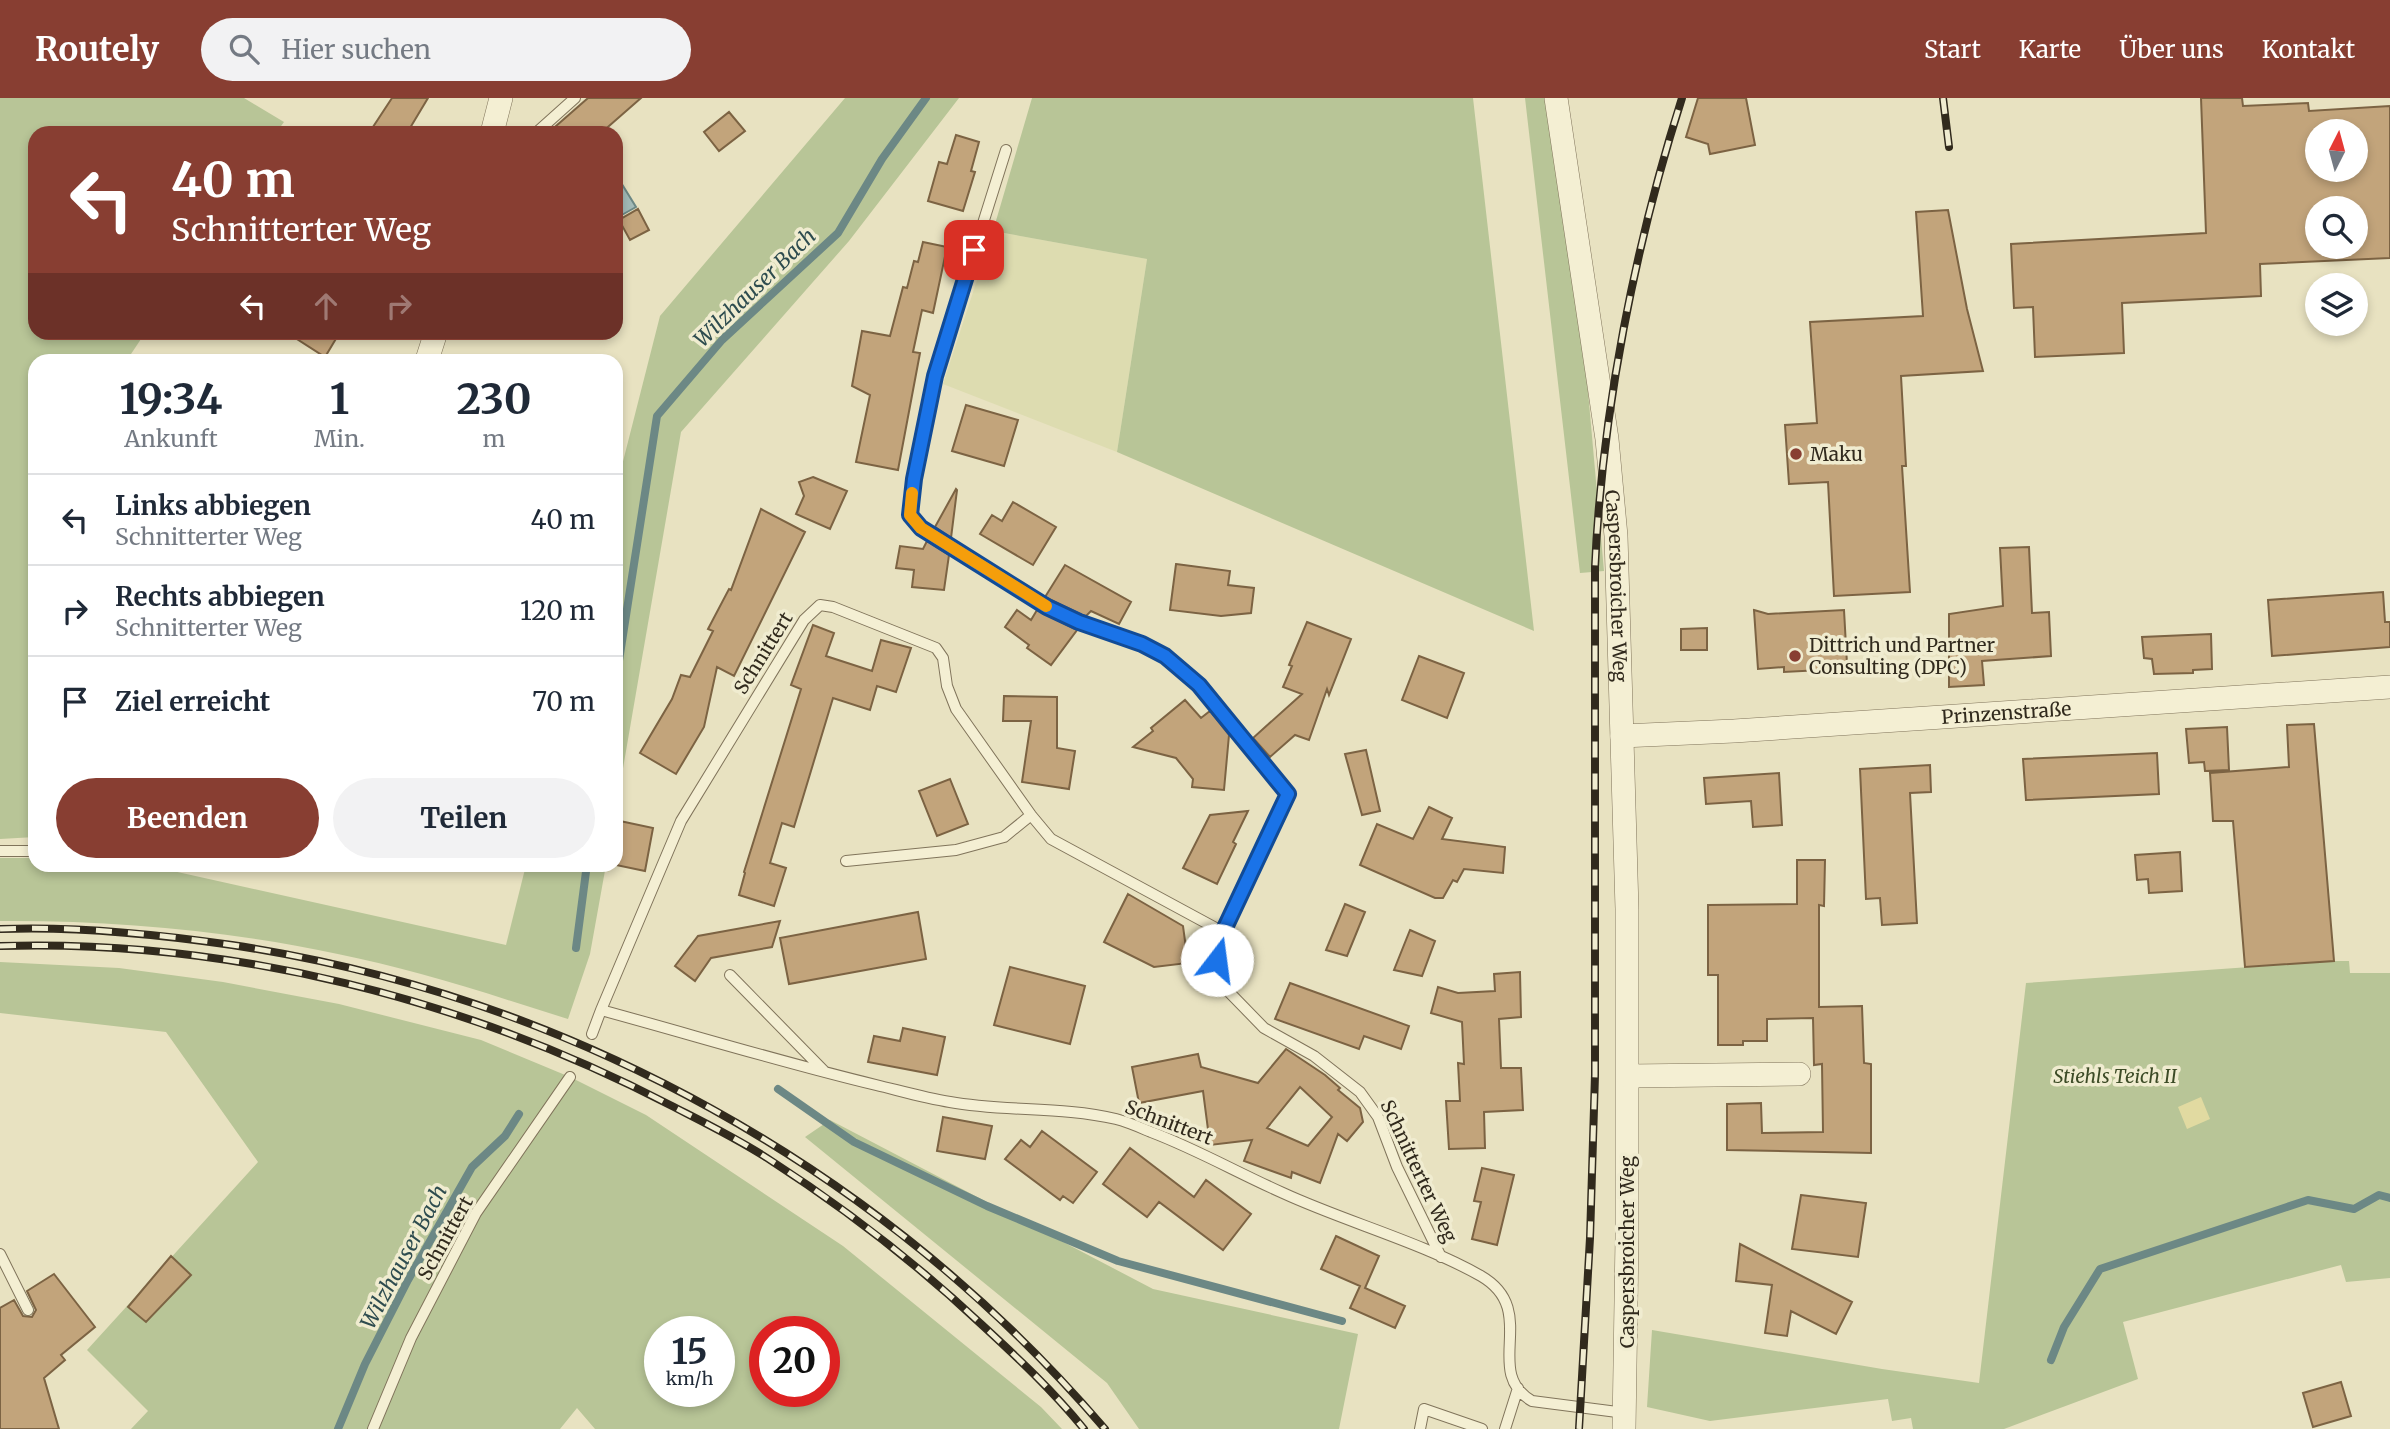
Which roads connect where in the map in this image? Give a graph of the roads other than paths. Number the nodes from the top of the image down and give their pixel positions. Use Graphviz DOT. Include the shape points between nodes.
graph roads {
  1 [pos="501,98"];
  2 [pos="575,98"];
  3 [pos="1556,98"];
  4 [pos="494,126"];
  5 [pos="544,126"];
  6 [pos="1006,150"];
  7 [pos="2390,687"];
  8 [pos="1622,736"];
  9 [pos="1031,815"];
  10 [pos="0,851"];
  11 [pos="28,851"];
  12 [pos="846,861"];
  13 [pos="1223,932"];
  14 [pos="730,975"];
  15 [pos="601,1010"];
  16 [pos="592,1034"];
  17 [pos="825,1073"];
  18 [pos="1799,1074"];
  19 [pos="1628,1076"];
  20 [pos="570,1077"];
  21 [pos="0,1254"];
  22 [pos="1441,1257"];
  23 [pos="28,1310"];
  24 [pos="1518,1388"];
  25 [pos="1624,1421"];
  26 [pos="373,1429"];
  27 [pos="1420,1429"];
  28 [pos="1482,1429"];
  29 [pos="1505,1429"];
  1 -- 4 [label="street"];
  2 -- 5 [label="lane"];
  3 -- 8 [label="street, Caspersbroicher Weg" via="1608,453 1616,536"];
  6 -- 13 [label="lane, Schnitterter Weg" via="935,376 910,515 921,528 1047,607 1165,656 1199,685 1288,794"];
  7 -- 8 [label="street, Prinzenstraße"];
  8 -- 19 [label="street, Caspersbroicher Weg"];
  9 -- 12 [label="lane" via="1004,837 956,850"];
  9 -- 13 [label="lane, Schnittert" via="1051,839"];
  9 -- 15 [label="lane, Schnittert" via="956,709 943,658 936,648 820,605 804,620 681,821"];
  10 -- 11 [label="lane"];
  13 -- 22 [label="lane, Schnitterter Weg" via="1217,960 1228,991 1264,1028 1314,1056 1360,1092 1378,1117"];
  14 -- 17 [label="lane"];
  15 -- 16 [label="lane, Schnittert"];
  15 -- 17 [label="lane, Schnittert"];
  17 -- 22 [label="lane, Schnittert" via="949,1102 1117,1119"];
  18 -- 19 [label="street"];
  19 -- 25 [label="street, Caspersbroicher Weg"];
  20 -- 26 [label="lane, Schnittert" via="476,1213 411,1338"];
  21 -- 23 [label="lane"];
  22 -- 24 [label="lane, Schnitterter Weg" via="1480,1276 1504,1297 1511,1325 1511,1378"];
  24 -- 25 [label="lane" via="1532,1401"];
  24 -- 29 [label="lane"];
  27 -- 28 [label="lane" via="1424,1409"];
}
